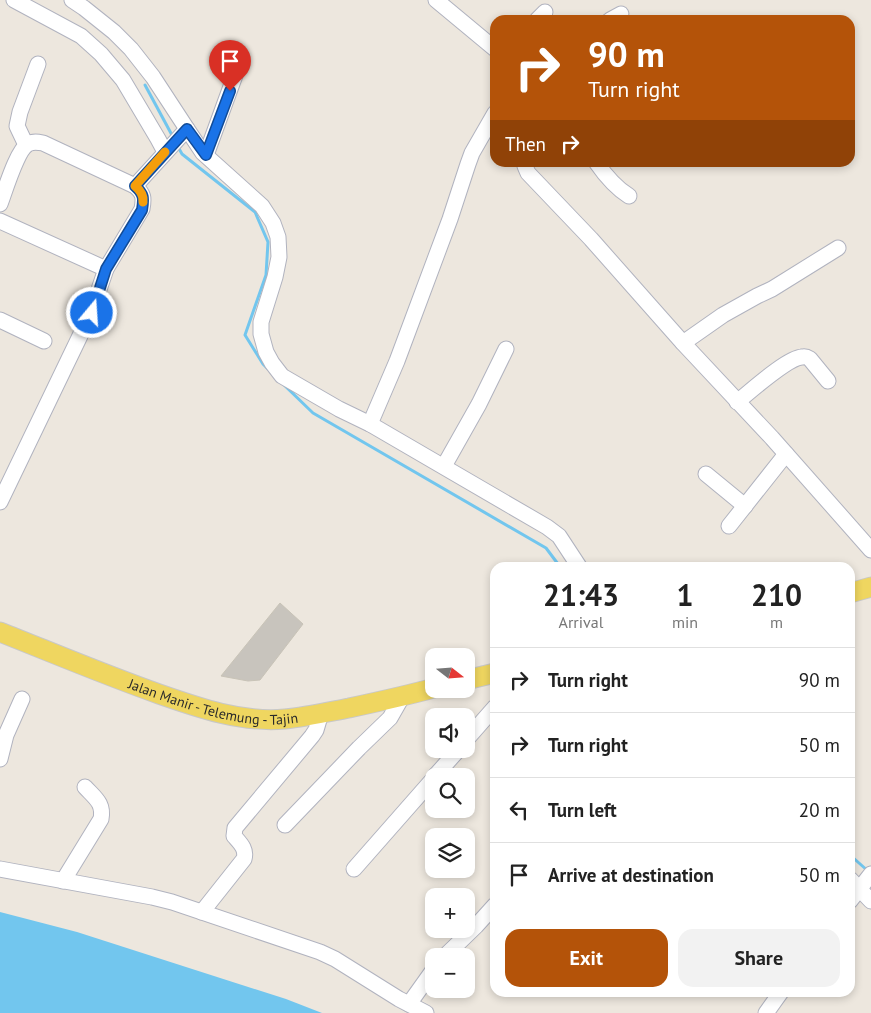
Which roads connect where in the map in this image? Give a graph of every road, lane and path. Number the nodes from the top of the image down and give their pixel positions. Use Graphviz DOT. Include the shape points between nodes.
graph roads {
  1 [pos="14,0"];
  2 [pos="72,0"];
  3 [pos="443,2"];
  4 [pos="490,44"];
  5 [pos="241,59"];
  6 [pos="38,64"];
  7 [pos="490,122"];
  8 [pos="175,142"];
  9 [pos="26,145"];
  10 [pos="206,155"];
  11 [pos="526,167"];
  12 [pos="600,167"];
  13 [pos="135,186"];
  14 [pos="629,196"];
  15 [pos="0,204"];
  16 [pos="0,221"];
  17 [pos="838,248"];
  18 [pos="106,269"];
  19 [pos="0,320"];
  20 [pos="44,341"];
  21 [pos="683,343"];
  22 [pos="506,349"];
  23 [pos="828,381"];
  24 [pos="738,402"];
  25 [pos="370,424"];
  26 [pos="786,454"];
  27 [pos="444,466"];
  28 [pos="706,474"];
  29 [pos="0,501"];
  30 [pos="745,506"];
  31 [pos="729,526"];
  32 [pos="871,550"];
  33 [pos="576,562"];
  34 [pos="871,587"];
  35 [pos="855,592"];
  36 [pos="0,633"];
  37 [pos="490,674"];
  38 [pos="475,678"];
  39 [pos="425,691"];
  40 [pos="402,697"];
  41 [pos="22,699"];
  42 [pos="321,713"];
  43 [pos="490,713"];
  44 [pos="475,730"];
  45 [pos="0,758"];
  46 [pos="451,758"];
  47 [pos="442,768"];
  48 [pos="85,787"];
  49 [pos="425,787"];
  50 [pos="286,824"];
  51 [pos="0,869"];
  52 [pos="354,870"];
  53 [pos="63,881"];
  54 [pos="861,882"];
  55 [pos="871,901"];
  56 [pos="490,911"];
  57 [pos="202,912"];
  58 [pos="453,948"];
  59 [pos="425,982"];
  60 [pos="777,997"];
  61 [pos="409,1004"];
  62 [pos="426,1013"];
  63 [pos="766,1013"];
  1 -- 8 [label="street" via="81,36 123,80 158,139"];
  2 -- 8 [label="street" via="114,32 153,77"];
  3 -- 4 [label="street"];
  5 -- 10 [label="street"];
  6 -- 9 [label="street" via="17,126"];
  7 -- 25 [label="street" via="472,153 403,344"];
  8 -- 10 [label="street"];
  8 -- 13 [label="street"];
  9 -- 13 [label="street" via="43,143"];
  9 -- 15 [label="street"];
  10 -- 25 [label="street" via="262,206 278,237 275,277 261,322 261,334 272,363 282,376"];
  11 -- 21 [label="street" via="528,173 592,239"];
  12 -- 14 [label="street"];
  13 -- 18 [label="street" via="144,200 142,210"];
  16 -- 18 [label="street"];
  17 -- 21 [label="street" via="723,315"];
  18 -- 29 [label="street" via="92,313"];
  19 -- 20 [label="street"];
  21 -- 24 [label="street"];
  22 -- 27 [label="street"];
  23 -- 24 [label="street" via="810,359 801,356 779,368"];
  24 -- 26 [label="street"];
  25 -- 27 [label="street"];
  26 -- 30 [label="street"];
  26 -- 32 [label="street"];
  27 -- 33 [label="street" via="547,527 559,536"];
  28 -- 30 [label="street"];
  30 -- 31 [label="street"];
  34 -- 35 [label="main road"];
  36 -- 42 [label="main road, Jalan Manir - Telemung - Tajin" via="130,684 218,712 254,719 284,719"];
  37 -- 38 [label="main road"];
  39 -- 40 [label="main road, Jalan Manir - Telemung - Tajin"];
  40 -- 42 [label="main road, Jalan Manir - Telemung - Tajin"];
  40 -- 50 [label="street" via="390,718"];
  41 -- 45 [label="street"];
  42 -- 57 [label="street" via="312,736 235,828 234,836 246,854"];
  43 -- 44 [label="street"];
  46 -- 47 [label="street"];
  48 -- 53 [label="street" via="101,806 101,819"];
  49 -- 52 [label="street"];
  51 -- 53 [label="street"];
  53 -- 57 [label="street" via="152,897"];
  54 -- 55 [label="street"];
  56 -- 58 [label="street"];
  57 -- 61 [label="street" via="320,952"];
  59 -- 61 [label="street"];
  60 -- 63 [label="street"];
  61 -- 62 [label="street"];
}
